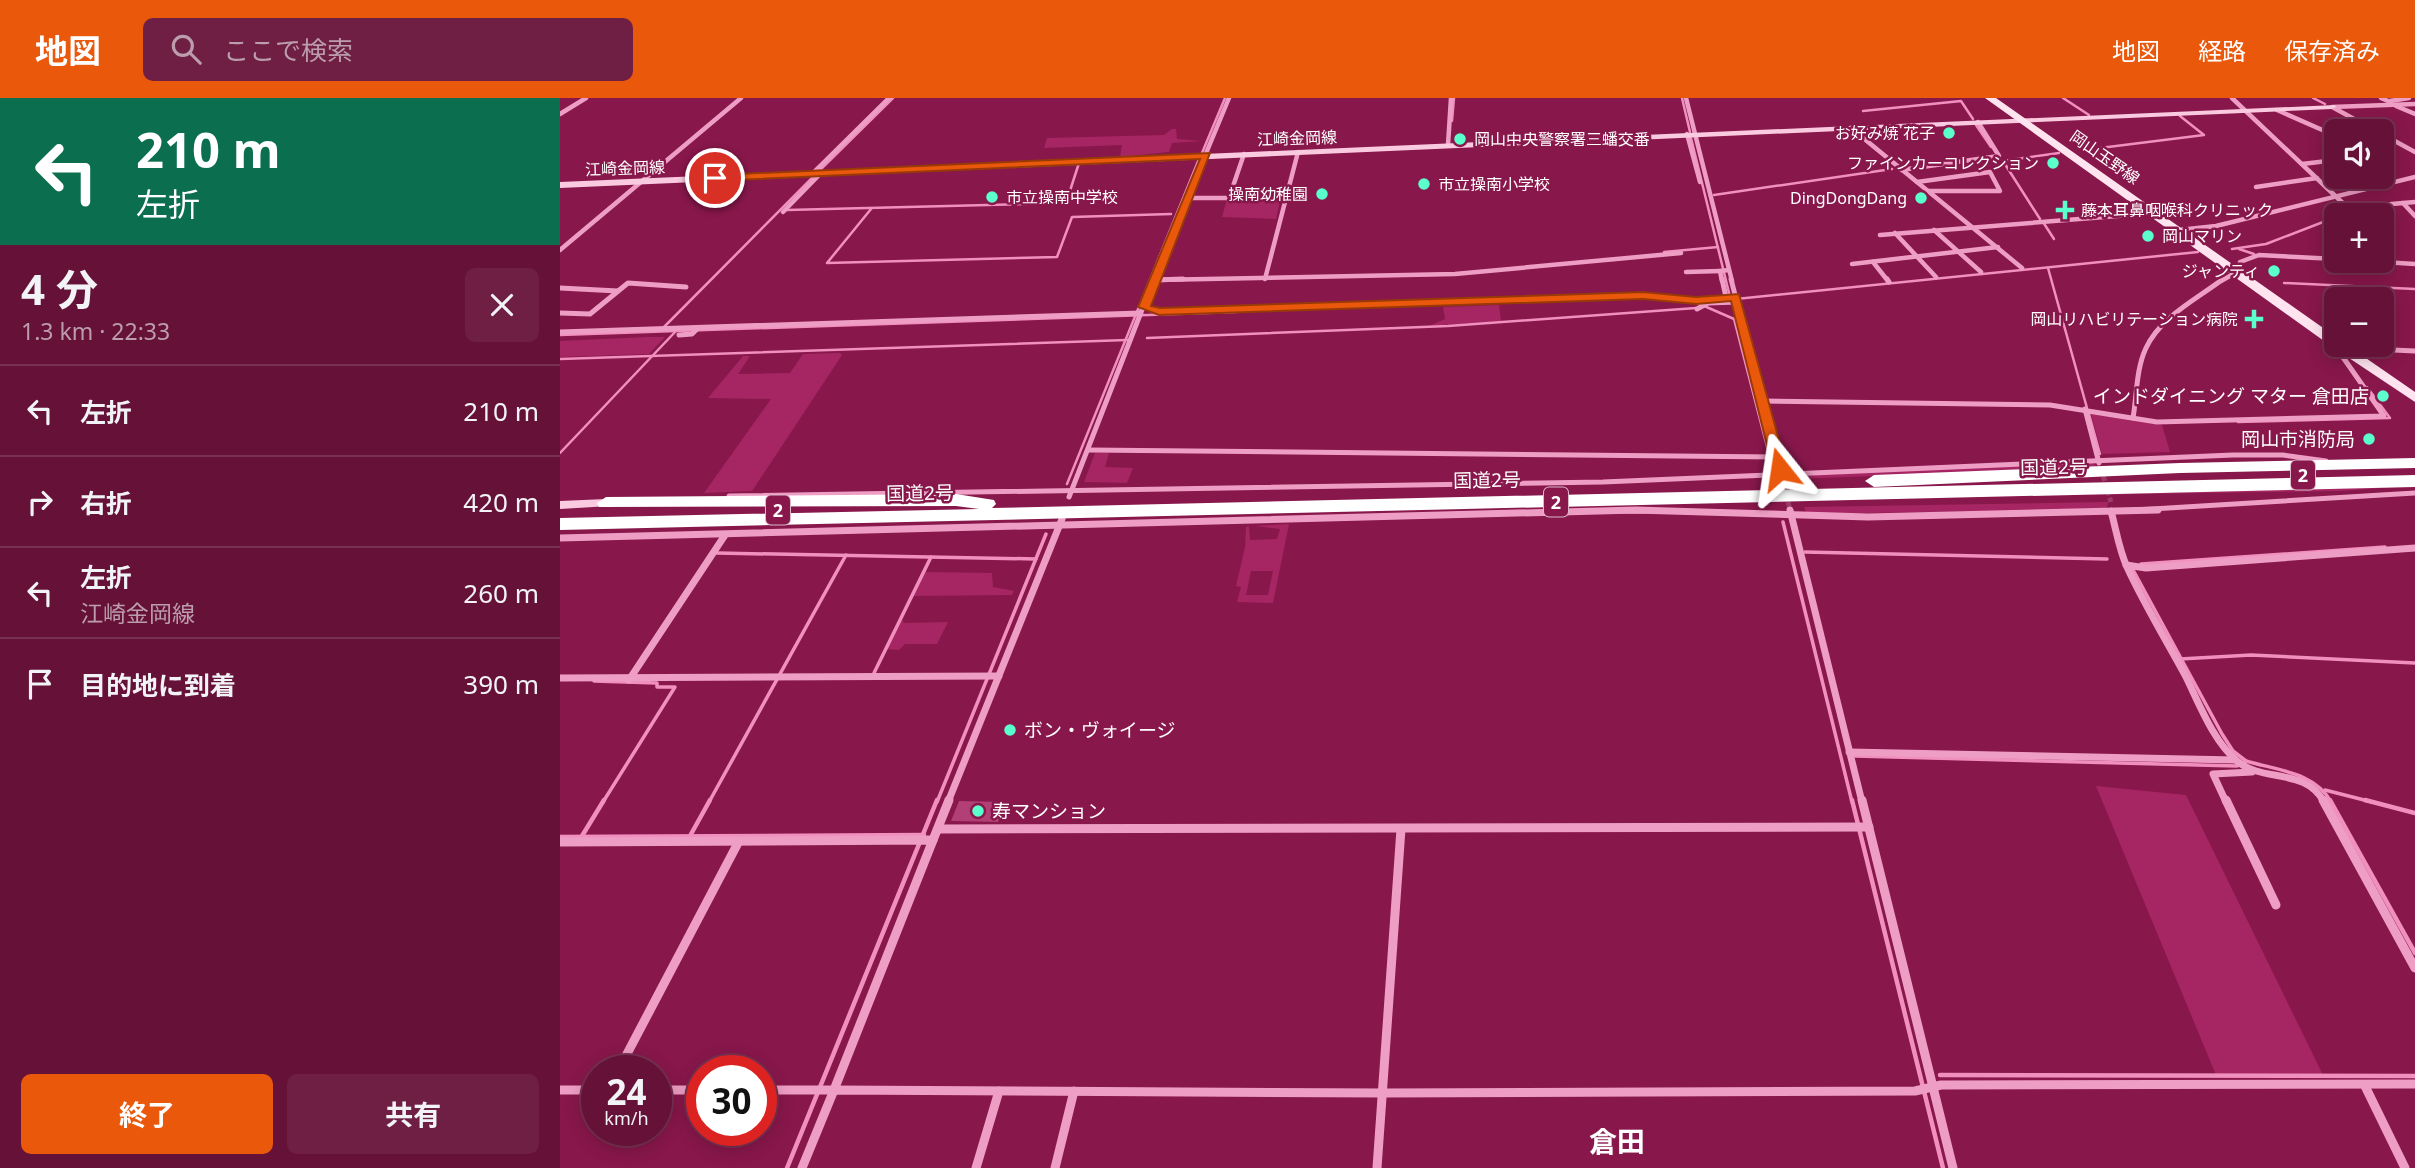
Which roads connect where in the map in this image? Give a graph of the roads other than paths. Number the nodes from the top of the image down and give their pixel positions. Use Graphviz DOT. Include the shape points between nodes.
graph roads {
  1 [pos="586,98"];
  2 [pos="741,98"];
  3 [pos="889,98"];
  4 [pos="1229,98"];
  5 [pos="1451,98"];
  6 [pos="1686,98"];
  7 [pos="1990,98"];
  8 [pos="2004,98"];
  9 [pos="2232,98"];
  10 [pos="2381,98"];
  11 [pos="2409,98"];
  12 [pos="2390,103"];
  13 [pos="2415,104"];
  14 [pos="2332,107"];
  15 [pos="2277,110"];
  16 [pos="2246,111"];
  17 [pos="560,114"];
  18 [pos="2415,114"];
  19 [pos="2354,119"];
  20 [pos="2029,120"];
  21 [pos="1978,122"];
  22 [pos="1851,128"];
  23 [pos="2324,131"];
  24 [pos="1691,134"];
  25 [pos="2394,140"];
  26 [pos="1448,145"];
  27 [pos="2415,146"];
  28 [pos="2406,147"];
  29 [pos="1298,152"];
  30 [pos="2415,152"];
  31 [pos="1244,154"];
  32 [pos="1206,155"];
  33 [pos="2324,161"];
  34 [pos="2302,164"];
  35 [pos="1901,170"];
  36 [pos="817,173"];
  37 [pos="2415,177"];
  38 [pos="2317,178"];
  39 [pos="641,181"];
  40 [pos="1700,182"];
  41 [pos="1917,183"];
  42 [pos="560,185"];
  43 [pos="2256,187"];
  44 [pos="1927,191"];
  45 [pos="1189,198"];
  46 [pos="2337,198"];
  47 [pos="2415,202"];
  48 [pos="2404,204"];
  49 [pos="783,212"];
  50 [pos="2155,213"];
  51 [pos="2415,216"];
  52 [pos="1973,227"];
  53 [pos="2185,229"];
  54 [pos="1934,230"];
  55 [pos="1895,233"];
  56 [pos="1880,234"];
  57 [pos="1998,247"];
  58 [pos="560,250"];
  59 [pos="1958,252"];
  60 [pos="1681,253"];
  61 [pos="1918,257"];
  62 [pos="2324,258"];
  63 [pos="1873,262"];
  64 [pos="2394,263"];
  65 [pos="1852,264"];
  66 [pos="2415,264"];
  67 [pos="2239,267"];
  68 [pos="2022,268"];
  69 [pos="1724,271"];
  70 [pos="1686,272"];
  71 [pos="1981,272"];
  72 [pos="1936,277"];
  73 [pos="1265,279"];
  74 [pos="1155,280"];
  75 [pos="1889,282"];
  76 [pos="686,286"];
  77 [pos="560,288"];
  78 [pos="618,291"];
  79 [pos="1734,298"];
  80 [pos="1702,307"];
  81 [pos="1140,312"];
  82 [pos="560,313"];
  83 [pos="2324,322"];
  84 [pos="2324,329"];
  85 [pos="696,330"];
  86 [pos="560,332"];
  87 [pos="678,335"];
  88 [pos="2394,350"];
  89 [pos="2415,351"];
  90 [pos="2340,357"];
  91 [pos="2362,357"];
  92 [pos="2366,357"];
  93 [pos="2415,385"];
  94 [pos="2415,398"];
  95 [pos="1762,401"];
  96 [pos="2085,409"];
  97 [pos="2133,418"];
  98 [pos="1089,450"];
  99 [pos="1772,457"];
  100 [pos="2129,458"];
  101 [pos="2415,463"];
  102 [pos="2099,464"];
  103 [pos="2367,465"];
  104 [pos="2227,467"];
  105 [pos="2415,473"];
  106 [pos="1782,476"];
  107 [pos="2415,481"];
  108 [pos="2194,482"];
  109 [pos="1739,488"];
  110 [pos="1073,490"];
  111 [pos="2415,493"];
  112 [pos="1910,494"];
  113 [pos="1069,497"];
  114 [pos="2111,502"];
  115 [pos="606,503"];
  116 [pos="560,505"];
  117 [pos="996,505"];
  118 [pos="2113,511"];
  119 [pos="1791,513"];
  120 [pos="560,515"];
  121 [pos="916,516"];
  122 [pos="1061,523"];
  123 [pos="560,524"];
  124 [pos="725,535"];
  125 [pos="560,537"];
  126 [pos="2415,548"];
  127 [pos="2126,565"];
  128 [pos="991,676"];
  129 [pos="560,678"];
  130 [pos="629,680"];
  131 [pos="1849,752"];
  132 [pos="2239,762"];
  133 [pos="2252,772"];
  134 [pos="1863,827"];
  135 [pos="938,829"];
  136 [pos="1401,829"];
  137 [pos="926,840"];
  138 [pos="738,841"];
  139 [pos="560,842"];
  140 [pos="2276,905"];
  141 [pos="2415,968"];
  142 [pos="626,1055"];
  143 [pos="2415,1084"];
  144 [pos="2365,1086"];
  145 [pos="1927,1089"];
  146 [pos="560,1090"];
  147 [pos="581,1090"];
  148 [pos="777,1090"];
  149 [pos="823,1090"];
  150 [pos="999,1091"];
  151 [pos="1074,1091"];
  152 [pos="1383,1093"];
  153 [pos="2408,1166"];
  154 [pos="802,1168"];
  155 [pos="976,1168"];
  156 [pos="1055,1168"];
  157 [pos="1377,1168"];
  158 [pos="1954,1168"];
  1 -- 17 [label="street"];
  2 -- 39 [label="street"];
  3 -- 36 [label="street"];
  4 -- 32 [label="street"];
  5 -- 26 [label="street"];
  6 -- 24 [label="street"];
  7 -- 20 [label="main road, 岡山玉野線"];
  8 -- 20 [label="main road, 岡山玉野線"];
  9 -- 16 [label="street"];
  10 -- 12 [label="street"];
  11 -- 12 [label="street"];
  12 -- 13 [label="street"];
  12 -- 14 [label="street"];
  12 -- 18 [label="street"];
  14 -- 15 [label="main road, 江崎金岡線"];
  14 -- 19 [label="street"];
  15 -- 16 [label="main road, 江崎金岡線"];
  15 -- 23 [label="street"];
  16 -- 20 [label="main road, 江崎金岡線"];
  16 -- 34 [label="street"];
  20 -- 21 [label="main road, 江崎金岡線"];
  20 -- 50 [label="main road, 岡山玉野線"];
  20 -- 53 [label="main road, 岡山玉野線"];
  21 -- 22 [label="main road, 江崎金岡線"];
  21 -- 35 [label="street" via="1999,156"];
  22 -- 24 [label="main road, 江崎金岡線"];
  22 -- 35 [label="street"];
  24 -- 26 [label="main road, 江崎金岡線"];
  24 -- 40 [label="street"];
  24 -- 69 [label="street"];
  25 -- 28 [label="street"];
  26 -- 29 [label="main road, 江崎金岡線"];
  27 -- 28 [label="street"];
  28 -- 30 [label="street"];
  29 -- 31 [label="main road, 江崎金岡線"];
  29 -- 73 [label="street"];
  31 -- 32 [label="main road, 江崎金岡線"];
  31 -- 45 [label="street" via="1229,198"];
  32 -- 36 [label="main road, 江崎金岡線"];
  32 -- 45 [label="street"];
  33 -- 34 [label="street"];
  34 -- 38 [label="street"];
  35 -- 41 [label="street"];
  36 -- 39 [label="main road, 江崎金岡線"];
  36 -- 49 [label="street"];
  37 -- 46 [label="street"];
  38 -- 43 [label="street"];
  38 -- 46 [label="street"];
  39 -- 42 [label="main road, 江崎金岡線"];
  39 -- 58 [label="street"];
  41 -- 44 [label="street"];
  41 -- 44 [label="street" via="1990,172 2000,191"];
  44 -- 52 [label="street"];
  45 -- 74 [label="street"];
  46 -- 48 [label="street" via="2353,208"];
  46 -- 53 [label="street"];
  47 -- 48 [label="street"];
  48 -- 51 [label="street"];
  50 -- 52 [label="street"];
  50 -- 53 [label="main road, 岡山玉野線"];
  52 -- 54 [label="street"];
  52 -- 57 [label="street"];
  53 -- 67 [label="main road, 岡山玉野線"];
  54 -- 55 [label="street"];
  54 -- 59 [label="street"];
  55 -- 56 [label="street"];
  55 -- 61 [label="street"];
  57 -- 59 [label="street"];
  57 -- 68 [label="street"];
  59 -- 61 [label="street"];
  59 -- 71 [label="street"];
  60 -- 73 [label="street" via="1455,274"];
  61 -- 63 [label="street"];
  61 -- 72 [label="street"];
  62 -- 67 [label="street" via="2259,255"];
  63 -- 65 [label="street"];
  63 -- 75 [label="street"];
  64 -- 66 [label="street"];
  67 -- 83 [label="main road, 岡山玉野線"];
  67 -- 84 [label="main road, 岡山玉野線"];
  67 -- 97 [label="street" via="2150,340 2143,355"];
  69 -- 70 [label="street"];
  69 -- 79 [label="street"];
  73 -- 74 [label="street"];
  74 -- 81 [label="street"];
  76 -- 78 [label="street" via="628,283"];
  77 -- 78 [label="street"];
  78 -- 82 [label="street" via="590,314"];
  79 -- 80 [label="street"];
  79 -- 81 [label="street" via="1696,301 1643,295"];
  79 -- 95 [label="street"];
  81 -- 85 [label="street"];
  81 -- 98 [label="street"];
  85 -- 86 [label="street"];
  85 -- 87 [label="street"];
  88 -- 89 [label="street"];
  90 -- 97 [label="street" via="2384,416 2157,422"];
  91 -- 94 [label="main road, 岡山玉野線"];
  92 -- 93 [label="main road, 岡山玉野線"];
  95 -- 96 [label="street"];
  95 -- 99 [label="street"];
  96 -- 97 [label="street"];
  96 -- 102 [label="street"];
  98 -- 99 [label="street"];
  98 -- 110 [label="street"];
  99 -- 106 [label="street"];
  100 -- 102 [label="street"];
  100 -- 103 [label="street" via="2283,456"];
  100 -- 104 [label="street" via="2197,460"];
  101 -- 103 [label="highway"];
  102 -- 106 [label="street"];
  103 -- 104 [label="highway"];
  104 -- 109 [label="highway"];
  105 -- 108 [label="highway, 国道2号 / 2"];
  106 -- 110 [label="street"];
  107 -- 108 [label="highway, 国道2号 / 2"];
  108 -- 109 [label="highway, 国道2号 / 2"];
  108 -- 112 [label="highway, 国道2号 / 2"];
  109 -- 117 [label="highway, 国道2号 / 2"];
  110 -- 113 [label="street"];
  110 -- 115 [label="street" via="720,496"];
  111 -- 112 [label="highway" via="1942,499"];
  111 -- 118 [label="street"];
  112 -- 121 [label="highway, 国道2号 / 2"];
  114 -- 118 [label="street"];
  115 -- 116 [label="main road"];
  115 -- 117 [label="highway" via="956,500"];
  117 -- 120 [label="highway, 国道2号 / 2"];
  118 -- 119 [label="street"];
  118 -- 127 [label="street"];
  119 -- 122 [label="street" via="1636,510"];
  119 -- 131 [label="street"];
  121 -- 123 [label="highway, 国道2号 / 2"];
  121 -- 125 [label="highway"];
  122 -- 124 [label="street"];
  122 -- 128 [label="street"];
  124 -- 125 [label="street"];
  124 -- 130 [label="street"];
  126 -- 127 [label="street" via="2146,568"];
  127 -- 132 [label="street" via="2215,732"];
  128 -- 130 [label="street"];
  128 -- 135 [label="street"];
  129 -- 130 [label="street"];
  131 -- 132 [label="street"];
  131 -- 134 [label="street"];
  132 -- 133 [label="street"];
  133 -- 140 [label="street" via="2213,774"];
  133 -- 141 [label="street" via="2305,783 2319,792"];
  134 -- 136 [label="street"];
  134 -- 145 [label="street"];
  135 -- 136 [label="street"];
  135 -- 137 [label="street"];
  136 -- 152 [label="street"];
  137 -- 138 [label="street"];
  137 -- 149 [label="street"];
  138 -- 139 [label="street"];
  138 -- 142 [label="street"];
  143 -- 144 [label="street"];
  144 -- 145 [label="street"];
  144 -- 153 [label="street"];
  145 -- 152 [label="street"];
  145 -- 158 [label="street"];
  146 -- 147 [label="street"];
  148 -- 149 [label="street"];
  149 -- 150 [label="street"];
  149 -- 154 [label="street"];
  150 -- 151 [label="street"];
  150 -- 155 [label="street"];
  151 -- 152 [label="street"];
  151 -- 156 [label="street"];
  152 -- 157 [label="street"];
}
